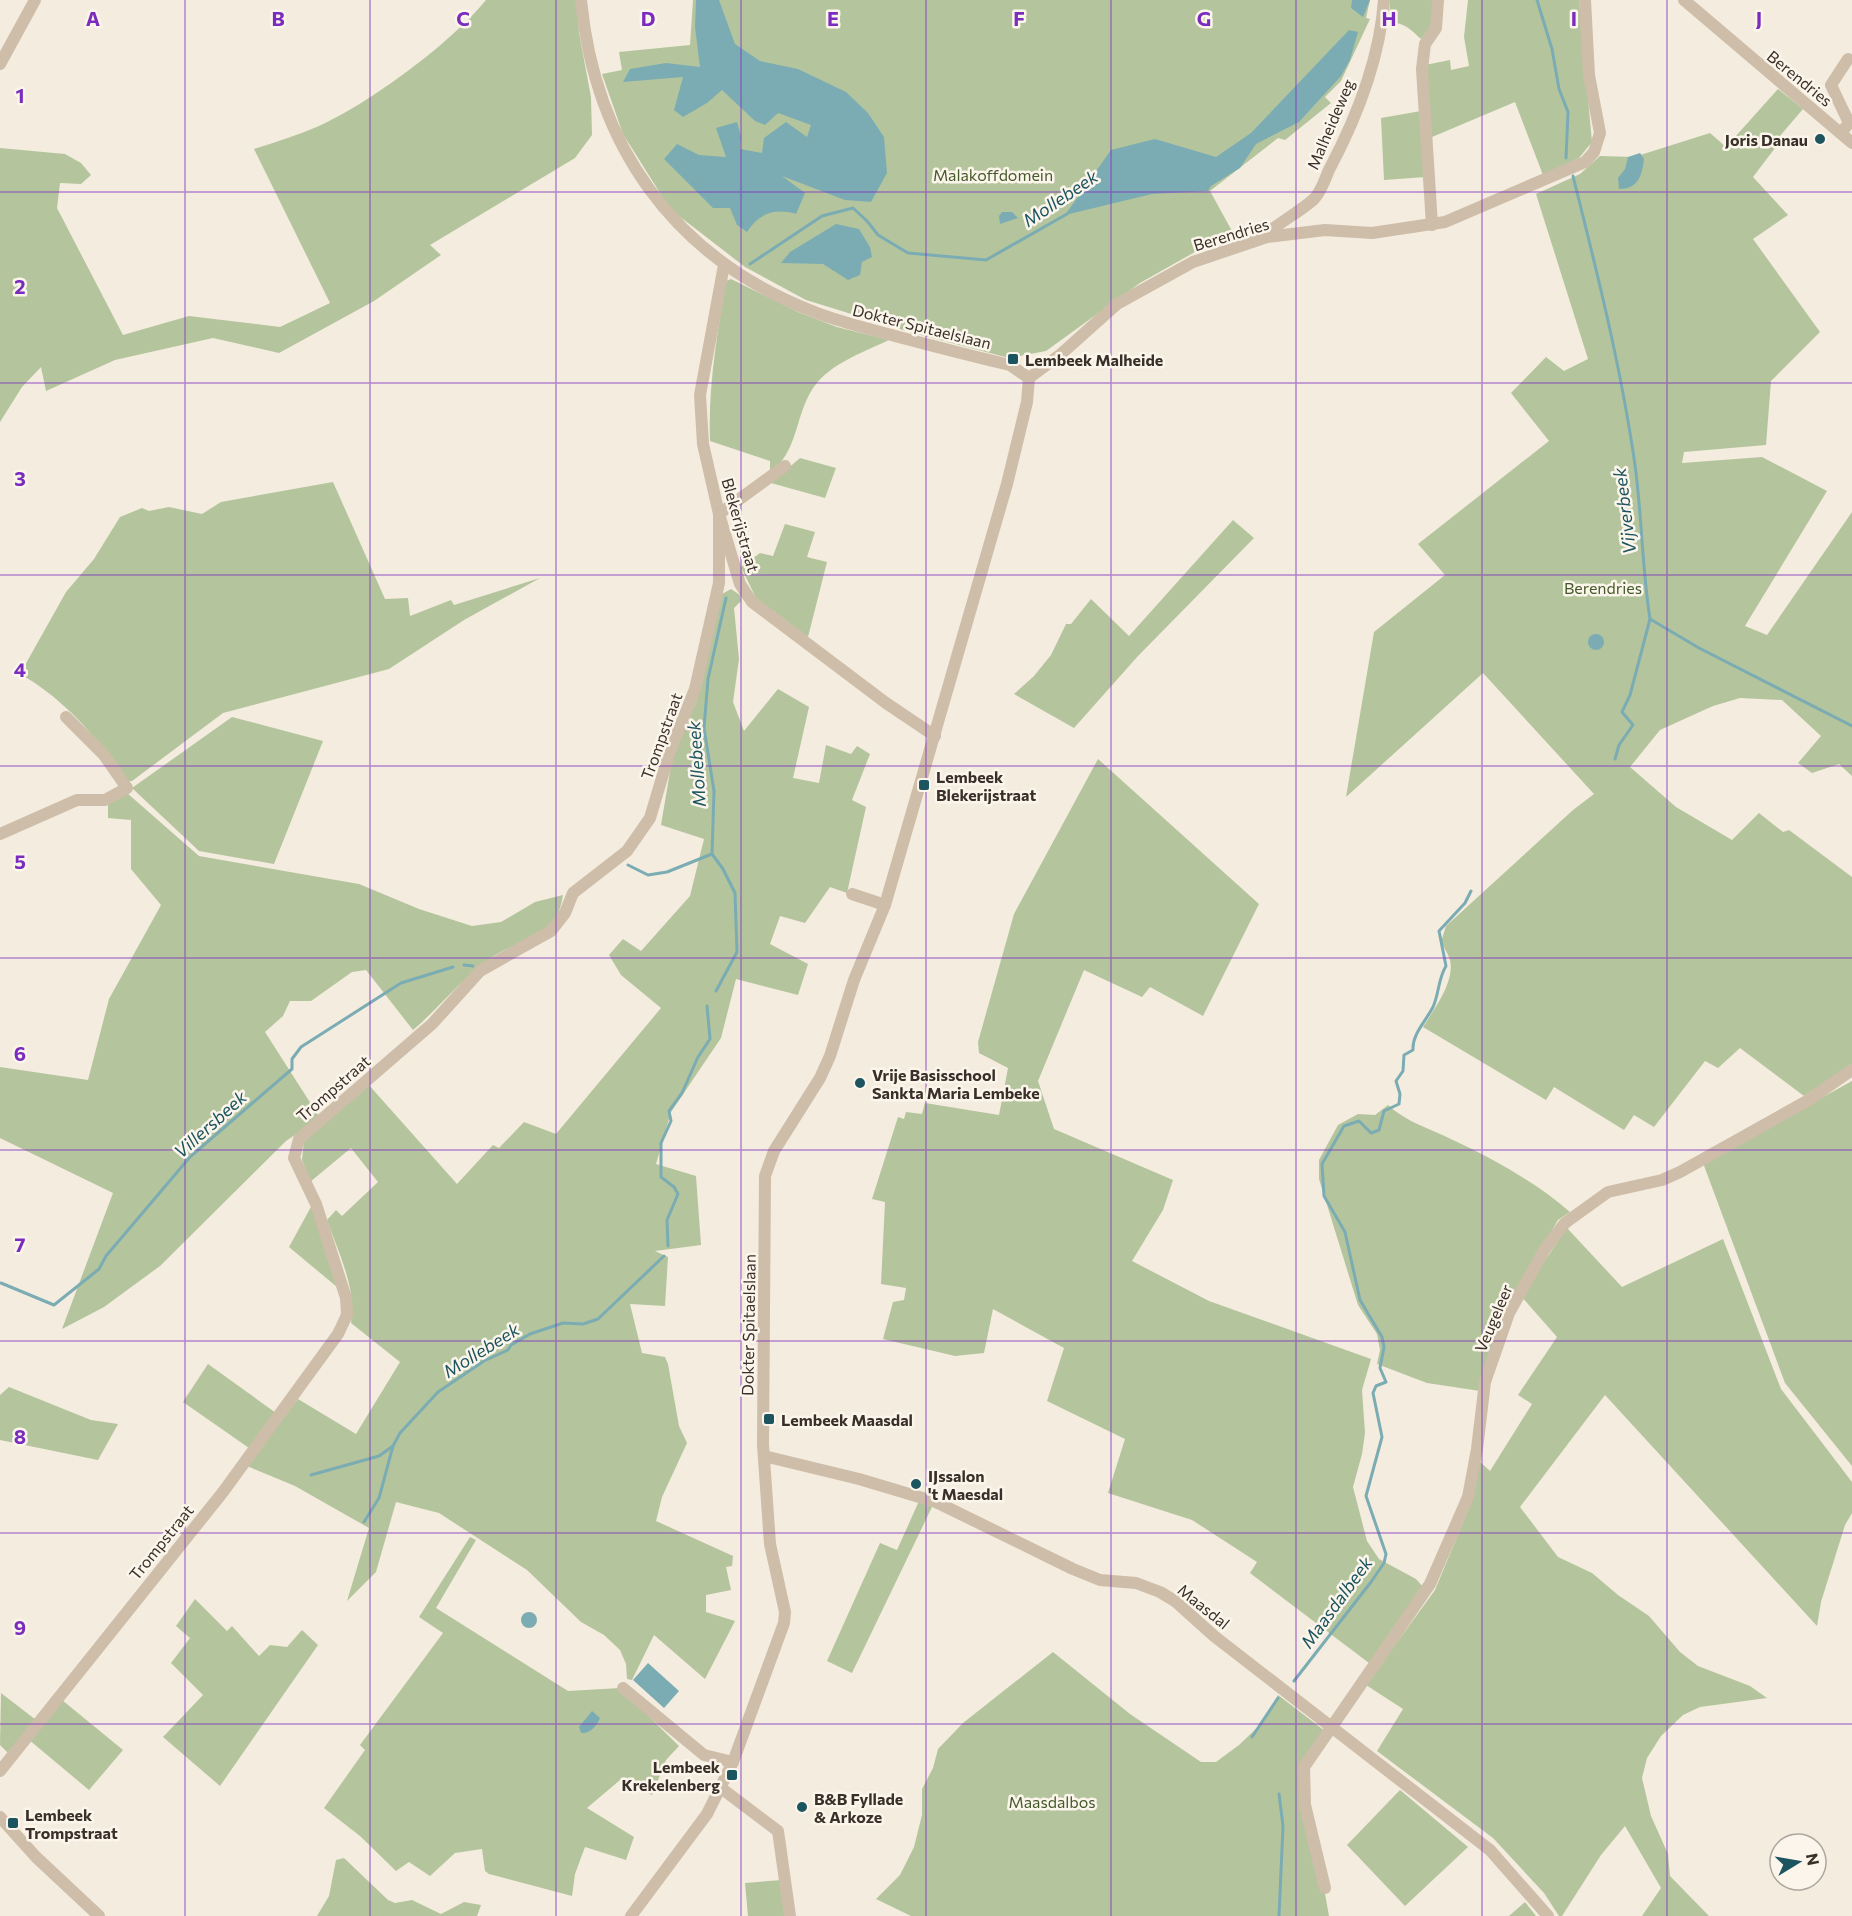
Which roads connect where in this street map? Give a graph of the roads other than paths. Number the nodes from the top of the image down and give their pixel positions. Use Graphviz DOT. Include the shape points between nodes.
graph roads {
  1 [pos="35,0"];
  2 [pos="581,0"];
  3 [pos="1384,0"];
  4 [pos="1438,0"];
  5 [pos="1585,0"];
  6 [pos="1684,0"];
  7 [pos="1848,59"];
  8 [pos="0,64"];
  9 [pos="1841,133"];
  10 [pos="1852,142"];
  11 [pos="1432,225"];
  12 [pos="1267,237"];
  13 [pos="724,266"];
  14 [pos="1029,378"];
  15 [pos="785,466"];
  16 [pos="718,514"];
  17 [pos="719,583"];
  18 [pos="740,584"];
  19 [pos="66,717"];
  20 [pos="935,736"];
  21 [pos="0,834"];
  22 [pos="852,894"];
  23 [pos="885,905"];
  24 [pos="1852,1070"];
  25 [pos="764,1456"];
  26 [pos="623,1688"];
  27 [pos="1333,1726"];
  28 [pos="733,1762"];
  29 [pos="0,1771"];
  30 [pos="721,1788"];
  31 [pos="0,1817"];
  32 [pos="1325,1888"];
  33 [pos="99,1916"];
  34 [pos="631,1916"];
  35 [pos="790,1916"];
  36 [pos="1548,1916"];
  1 -- 8 [label="street"];
  2 -- 13 [label="street, Dokter Spitaelslaan" via="590,64 625,152 671,216"];
  3 -- 12 [label="street, Malheideweg" via="1383,21 1360,102 1338,153 1313,199"];
  4 -- 11 [label="street" via="1436,28 1425,45 1422,69"];
  5 -- 11 [label="street, Berendries" via="1589,75 1600,134 1594,152 1585,162 1527,189"];
  6 -- 9 [label="street, Berendries"];
  7 -- 9 [label="street, Berendries" via="1831,84 1849,123"];
  9 -- 10 [label="street, Berendries"];
  11 -- 12 [label="street, Berendries" via="1372,233 1325,231"];
  12 -- 14 [label="street, Berendries" via="1193,262 1117,304"];
  13 -- 14 [label="street, Dokter Spitaelslaan" via="812,311 855,327 1010,365"];
  13 -- 16 [label="street, Blekerijstraat" via="700,394 703,444"];
  14 -- 20 [label="street, Dokter Spitaelslaan" via="1007,484"];
  15 -- 16 [label="street"];
  16 -- 17 [label="street, Trompstraat"];
  16 -- 18 [label="street, Blekerijstraat"];
  17 -- 18 [label="street" via="729,579"];
  17 -- 29 [label="street, Trompstraat" via="695,689 669,754 650,818 627,851 573,892 565,913 551,931 480,971 432,1024 299,1139 294,1158 316,1204 346,1298 346,1315 338,1334 223,1492"];
  18 -- 20 [label="street, Blekerijstraat" via="752,602"];
  19 -- 21 [label="street" via="108,760 127,788 105,800 77,800"];
  20 -- 23 [label="street, Dokter Spitaelslaan"];
  22 -- 23 [label="street"];
  23 -- 25 [label="street, Dokter Spitaelslaan" via="854,980 830,1056 774,1151 765,1176"];
  24 -- 27 [label="street, Veugeleer" via="1807,1101 1680,1172 1608,1192 1565,1223 1509,1313 1496,1344 1485,1382 1468,1497 1430,1584"];
  25 -- 27 [label="street, Maasdal" via="936,1502 1100,1580 1136,1583 1160,1592"];
  25 -- 28 [label="street, Dokter Spitaelslaan" via="770,1544 784,1623"];
  26 -- 28 [label="street" via="704,1755"];
  27 -- 32 [label="street, Veugeleer" via="1307,1761 1303,1786"];
  27 -- 36 [label="street, Maasdal" via="1490,1850"];
  28 -- 30 [label="street, Dokter Spitaelslaan"];
  30 -- 34 [label="street, Dokter Spitaelslaan" via="707,1814"];
  30 -- 35 [label="street" via="778,1830"];
  31 -- 33 [label="street"];
}
